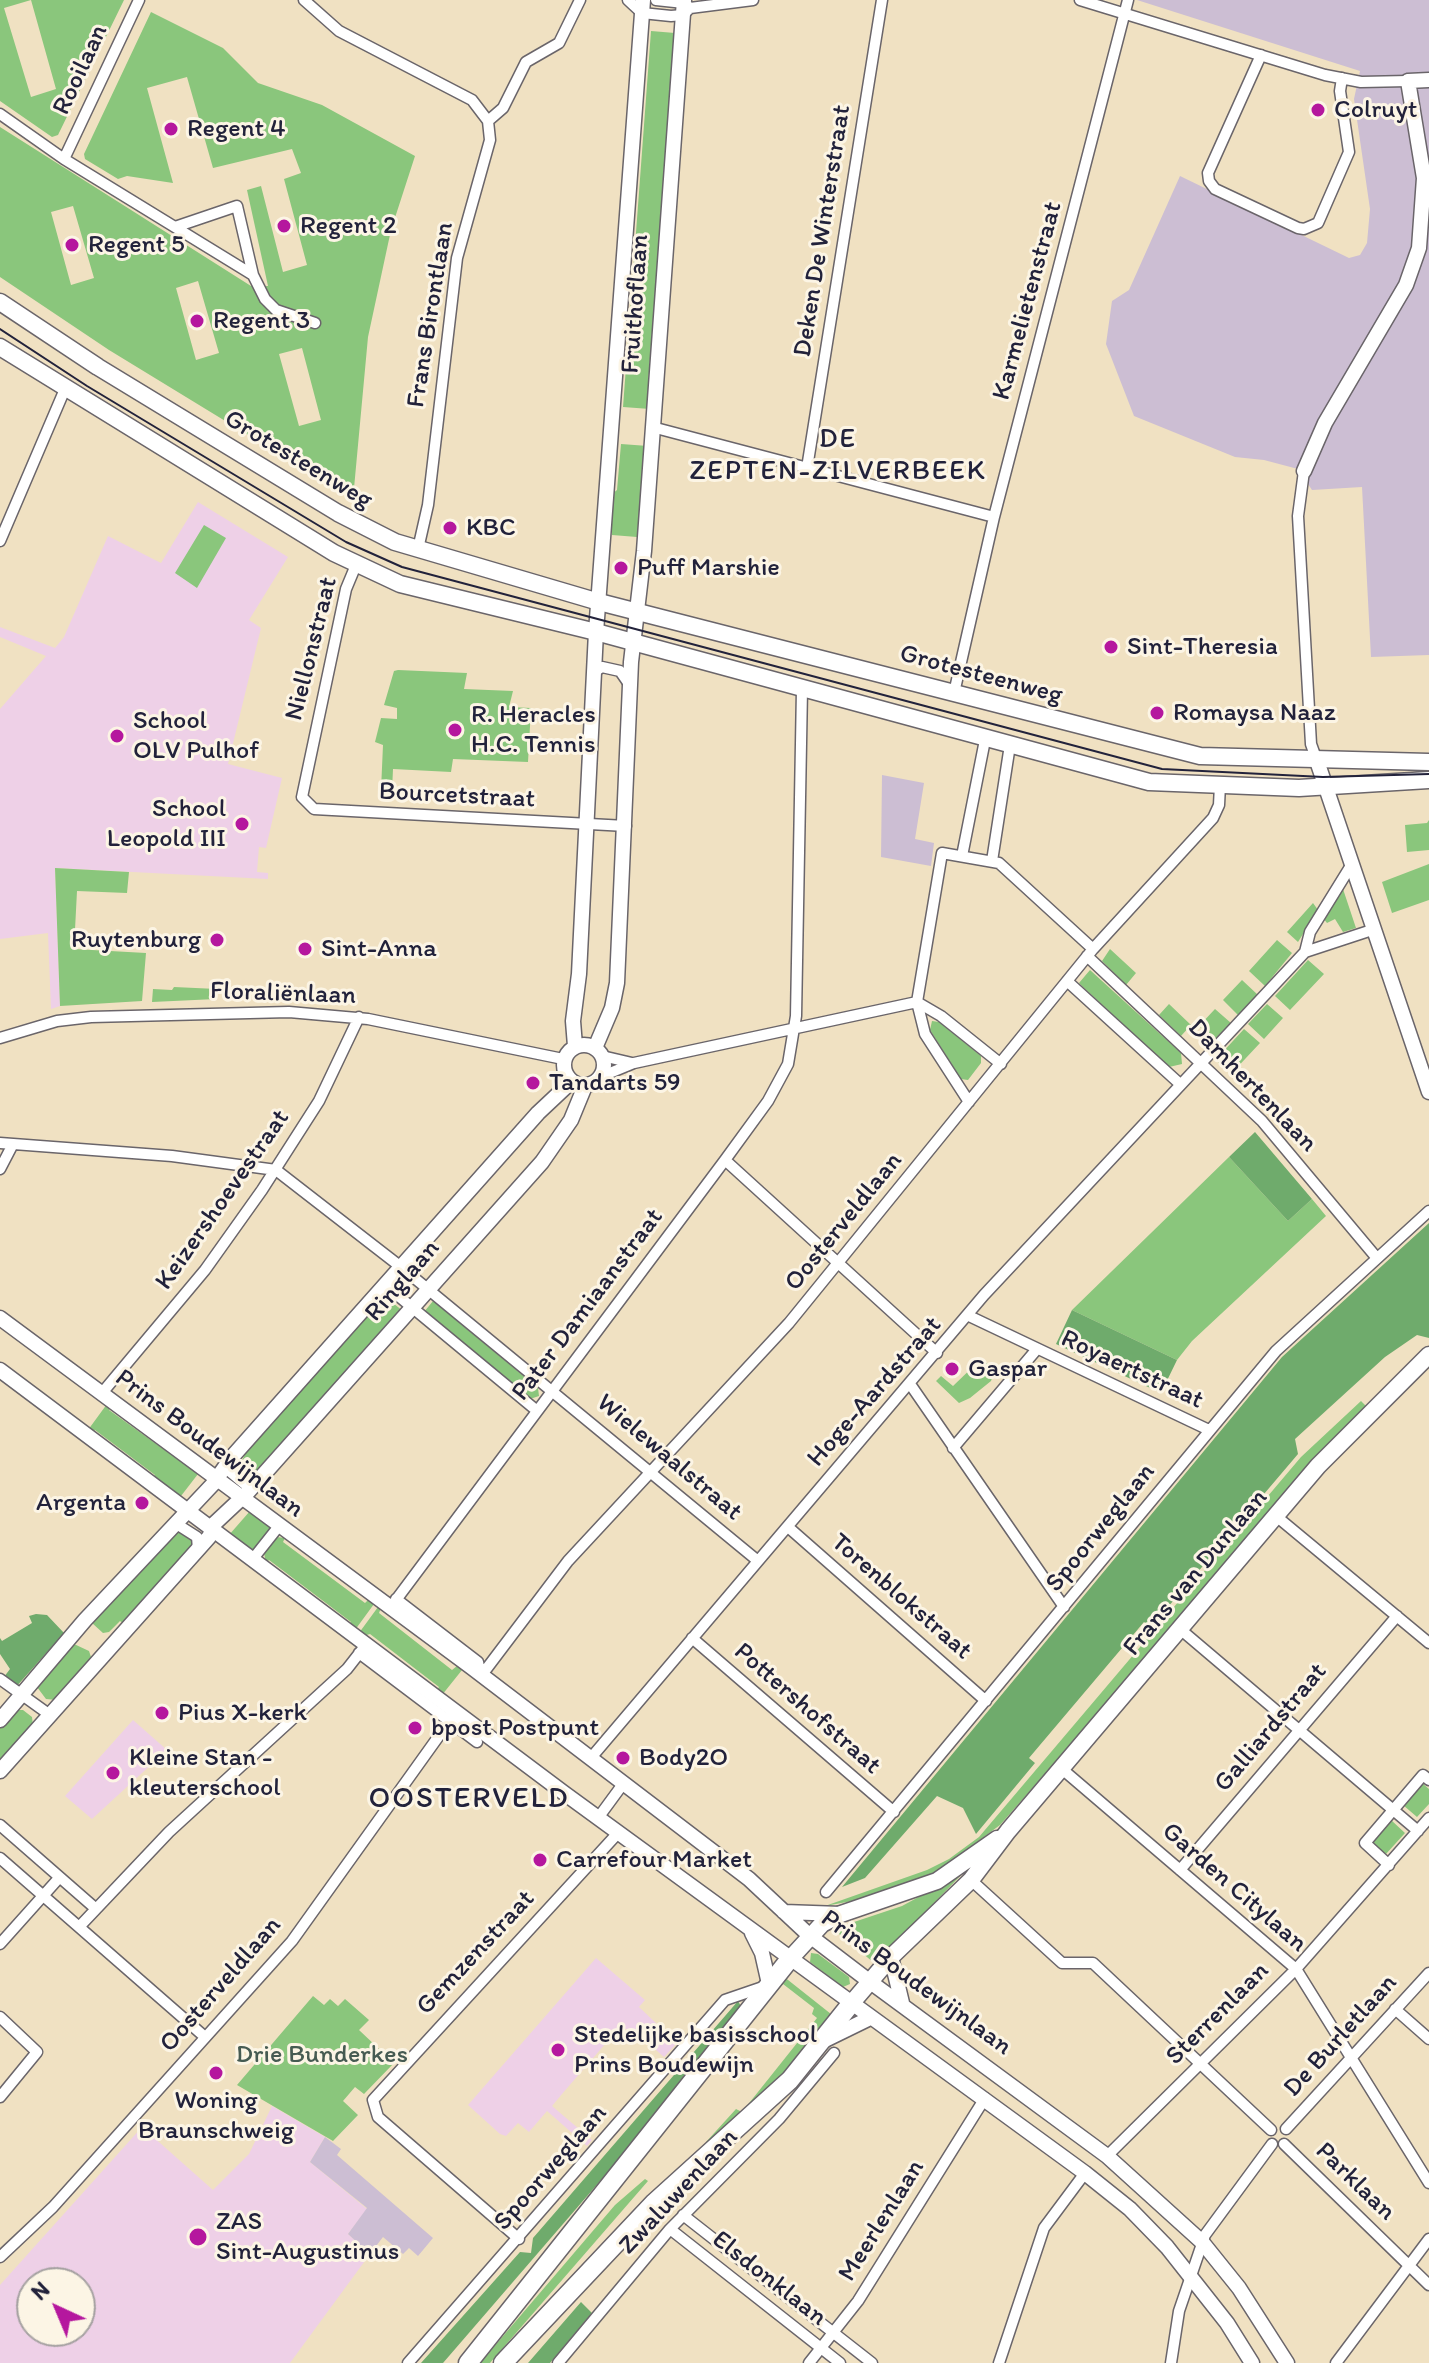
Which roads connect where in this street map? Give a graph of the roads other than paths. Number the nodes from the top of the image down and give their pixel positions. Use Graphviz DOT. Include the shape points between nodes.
graph roads {
  1 [pos="139,0"];
  2 [pos="304,0"];
  3 [pos="580,0"];
  4 [pos="656,0"];
  5 [pos="753,0"];
  6 [pos="882,0"];
  7 [pos="1080,0"];
  8 [pos="1128,0"];
  9 [pos="638,3"];
  10 [pos="685,7"];
  11 [pos="1125,14"];
  12 [pos="1261,55"];
  13 [pos="1342,78"];
  14 [pos="1429,80"];
  15 [pos="1408,81"];
  16 [pos="0,114"];
  17 [pos="488,121"];
  18 [pos="64,159"];
  19 [pos="175,227"];
  20 [pos="253,275"];
  21 [pos="0,302"];
  22 [pos="315,323"];
  23 [pos="0,347"];
  24 [pos="65,389"];
  25 [pos="652,427"];
  26 [pos="807,468"];
  27 [pos="1304,471"];
  28 [pos="994,517"];
  29 [pos="0,541"];
  30 [pos="418,549"];
  31 [pos="356,565"];
  32 [pos="599,602"];
  33 [pos="636,612"];
  34 [pos="596,632"];
  35 [pos="632,644"];
  36 [pos="594,672"];
  37 [pos="630,686"];
  38 [pos="802,689"];
  39 [pos="954,693"];
  40 [pos="985,740"];
  41 [pos="1010,745"];
  42 [pos="1317,761"];
  43 [pos="1429,762"];
  44 [pos="1429,780"];
  45 [pos="1220,785"];
  46 [pos="1326,786"];
  47 [pos="326,810"];
  48 [pos="586,824"];
  49 [pos="626,826"];
  50 [pos="962,856"];
  51 [pos="992,861"];
  52 [pos="1352,864"];
  53 [pos="1375,929"];
  54 [pos="1305,952"];
  55 [pos="1090,953"];
  56 [pos="1067,981"];
  57 [pos="917,1002"];
  58 [pos="359,1017"];
  59 [pos="791,1029"];
  60 [pos="0,1038"];
  61 [pos="575,1046"];
  62 [pos="598,1052"];
  63 [pos="563,1059"];
  64 [pos="634,1063"];
  65 [pos="1202,1063"];
  66 [pos="1001,1064"];
  67 [pos="600,1077"];
  68 [pos="578,1084"];
  69 [pos="1180,1084"];
  70 [pos="1428,1084"];
  71 [pos="969,1102"];
  72 [pos="0,1143"];
  73 [pos="13,1144"];
  74 [pos="725,1160"];
  75 [pos="0,1169"];
  76 [pos="276,1170"];
  77 [pos="1429,1211"];
  78 [pos="1376,1257"];
  79 [pos="839,1265"];
  80 [pos="401,1267"];
  81 [pos="385,1285"];
  82 [pos="428,1290"];
  83 [pos="412,1307"];
  84 [pos="969,1316"];
  85 [pos="0,1318"];
  86 [pos="1037,1349"];
  87 [pos="937,1353"];
  88 [pos="1429,1355"];
  89 [pos="0,1370"];
  90 [pos="910,1384"];
  91 [pos="552,1390"];
  92 [pos="102,1393"];
  93 [pos="536,1410"];
  94 [pos="1209,1430"];
  95 [pos="953,1448"];
  96 [pos="232,1457"];
  97 [pos="651,1471"];
  98 [pos="217,1479"];
  99 [pos="253,1486"];
  100 [pos="242,1499"];
  101 [pos="186,1511"];
  102 [pos="1276,1516"];
  103 [pos="175,1523"];
  104 [pos="279,1526"];
  105 [pos="788,1527"];
  106 [pos="213,1530"];
  107 [pos="198,1549"];
  108 [pos="252,1560"];
  109 [pos="758,1561"];
  110 [pos="393,1604"];
  111 [pos="1064,1607"];
  112 [pos="1397,1616"];
  113 [pos="1180,1629"];
  114 [pos="692,1638"];
  115 [pos="1429,1643"];
  116 [pos="362,1650"];
  117 [pos="481,1676"];
  118 [pos="0,1679"];
  119 [pos="22,1696"];
  120 [pos="986,1701"];
  121 [pos="50,1715"];
  122 [pos="452,1717"];
  123 [pos="0,1720"];
  124 [pos="1299,1730"];
  125 [pos="477,1742"];
  126 [pos="590,1759"];
  127 [pos="1062,1769"];
  128 [pos="0,1771"];
  129 [pos="1429,1780"];
  130 [pos="623,1784"];
  131 [pos="1393,1809"];
  132 [pos="894,1812"];
  133 [pos="598,1818"];
  134 [pos="1429,1818"];
  135 [pos="0,1825"];
  136 [pos="1008,1831"];
  137 [pos="1418,1831"];
  138 [pos="618,1833"];
  139 [pos="0,1858"];
  140 [pos="1389,1865"];
  141 [pos="1180,1870"];
  142 [pos="59,1878"];
  143 [pos="971,1880"];
  144 [pos="826,1892"];
  145 [pos="44,1895"];
  146 [pos="95,1908"];
  147 [pos="784,1912"];
  148 [pos="841,1914"];
  149 [pos="79,1927"];
  150 [pos="750,1929"];
  151 [pos="810,1936"];
  152 [pos="0,1944"];
  153 [pos="891,1957"];
  154 [pos="789,1960"];
  155 [pos="1296,1969"];
  156 [pos="1429,1973"];
  157 [pos="869,1981"];
  158 [pos="769,1984"];
  159 [pos="902,2003"];
  160 [pos="850,2005"];
  161 [pos="1395,2009"];
  162 [pos="0,2017"];
  163 [pos="870,2018"];
  164 [pos="205,2037"];
  165 [pos="1429,2039"];
  166 [pos="827,2048"];
  167 [pos="1350,2058"];
  168 [pos="1202,2062"];
  169 [pos="0,2097"];
  170 [pos="985,2098"];
  171 [pos="1286,2129"];
  172 [pos="1271,2130"];
  173 [pos="1278,2144"];
  174 [pos="1107,2156"];
  175 [pos="1085,2173"];
  176 [pos="1429,2183"];
  177 [pos="683,2215"];
  178 [pos="670,2229"];
  179 [pos="519,2239"];
  180 [pos="1429,2239"];
  181 [pos="1202,2242"];
  182 [pos="0,2257"];
  183 [pos="1409,2265"];
  184 [pos="1192,2276"];
  185 [pos="1429,2285"];
  186 [pos="507,2314"];
  187 [pos="834,2333"];
  188 [pos="822,2348"];
  189 [pos="408,2363"];
  190 [pos="456,2363"];
  191 [pos="468,2363"];
  192 [pos="503,2363"];
  193 [pos="558,2363"];
  194 [pos="809,2363"];
  195 [pos="840,2363"];
  196 [pos="872,2363"];
  197 [pos="999,2363"];
  198 [pos="1171,2363"];
  199 [pos="1252,2363"];
  200 [pos="1287,2363"];
  201 [pos="1336,2363"];
  1 -- 18 [label="street, Rooilaan"];
  2 -- 17 [label="street" via="339,31 472,100"];
  3 -- 17 [label="street" via="559,43 526,62 503,108"];
  4 -- 10 [label="street"];
  5 -- 10 [label="street"];
  6 -- 26 [label="street, Deken De Winterstraat"];
  7 -- 11 [label="street"];
  8 -- 11 [label="street, Karmelietenstraat"];
  9 -- 10 [label="street"];
  9 -- 32 [label="street, Fruithoflaan"];
  10 -- 25 [label="street, Fruithoflaan"];
  11 -- 12 [label="street"];
  11 -- 28 [label="street, Karmelietenstraat"];
  12 -- 13 [label="street"];
  12 -- 13 [label="street" via="1209,181 1215,189 1298,228 1318,223 1349,152"];
  13 -- 15 [label="street"];
  14 -- 15 [label="street"];
  15 -- 27 [label="street" via="1424,178 1419,248 1406,285 1325,423"];
  16 -- 18 [label="street"];
  17 -- 30 [label="street, Frans Birontlaan" via="490,140 457,258 428,505"];
  18 -- 19 [label="street"];
  19 -- 20 [label="street"];
  19 -- 20 [label="street" via="237,206"];
  20 -- 22 [label="street" via="276,310"];
  21 -- 30 [label="main road, Grotesteenweg" via="338,513 378,536"];
  23 -- 24 [label="main road"];
  24 -- 29 [label="street"];
  24 -- 31 [label="main road"];
  25 -- 26 [label="street"];
  25 -- 33 [label="street, Fruithoflaan"];
  26 -- 28 [label="street"];
  27 -- 42 [label="street" via="1298,516 1311,744"];
  28 -- 39 [label="street, Karmelietenstraat"];
  30 -- 32 [label="main road, Grotesteenweg"];
  31 -- 34 [label="main road" via="400,584"];
  31 -- 47 [label="street, Niellonstraat" via="346,589 302,797 314,809"];
  32 -- 33 [label="main road, Grotesteenweg"];
  32 -- 34 [label="street, Fruithoflaan"];
  33 -- 35 [label="street, Fruithoflaan"];
  33 -- 39 [label="main road, Grotesteenweg"];
  34 -- 35 [label="main road"];
  34 -- 36 [label="street"];
  35 -- 37 [label="street"];
  35 -- 38 [label="main road"];
  36 -- 37 [label="street" via="602,667 620,671"];
  36 -- 48 [label="street"];
  37 -- 49 [label="street"];
  38 -- 40 [label="main road"];
  38 -- 59 [label="street, Pater Damiaanstraat" via="796,1016"];
  39 -- 42 [label="main road, Grotesteenweg" via="1200,756"];
  40 -- 41 [label="main road"];
  40 -- 50 [label="street"];
  41 -- 45 [label="main road" via="1149,782"];
  41 -- 51 [label="street"];
  42 -- 43 [label="main road, Grotesteenweg"];
  42 -- 46 [label="street"];
  44 -- 46 [label="main road"];
  45 -- 46 [label="main road"];
  45 -- 55 [label="street, Oosterveldlaan" via="1213,818"];
  46 -- 52 [label="street"];
  47 -- 48 [label="street, Bourcetstraat"];
  48 -- 49 [label="street"];
  48 -- 61 [label="street"];
  49 -- 62 [label="street" via="617,983"];
  50 -- 51 [label="street, Damhertenlaan"];
  50 -- 57 [label="street" via="942,853"];
  51 -- 55 [label="street, Damhertenlaan"];
  52 -- 53 [label="street"];
  52 -- 54 [label="street" via="1310,932"];
  53 -- 54 [label="street"];
  53 -- 70 [label="street"];
  54 -- 65 [label="street, Hoge-Aardstraat"];
  55 -- 56 [label="street, Oosterveldlaan"];
  55 -- 65 [label="street, Damhertenlaan"];
  56 -- 66 [label="street, Oosterveldlaan"];
  56 -- 69 [label="street, Damhertenlaan"];
  57 -- 59 [label="street"];
  57 -- 66 [label="street"];
  57 -- 71 [label="street" via="925,1034"];
  58 -- 60 [label="street, Floraliënlaan" via="289,1012 91,1017"];
  58 -- 63 [label="street, Floraliënlaan"];
  58 -- 76 [label="street, Keizershoevestraat" via="319,1101"];
  59 -- 64 [label="street"];
  59 -- 74 [label="street, Pater Damiaanstraat" via="788,1064"];
  61 -- 62 [label="street"];
  61 -- 63 [label="street"];
  62 -- 64 [label="street"];
  62 -- 67 [label="street" via="604,1066"];
  63 -- 68 [label="street" via="565,1074"];
  64 -- 67 [label="street"];
  65 -- 69 [label="street, Hoge-Aardstraat"];
  65 -- 78 [label="street, Damhertenlaan" via="1262,1121"];
  66 -- 71 [label="street, Oosterveldlaan"];
  67 -- 68 [label="street, Ringlaan"];
  68 -- 80 [label="street, Ringlaan" via="538,1113"];
  68 -- 82 [label="street, Ringlaan" via="571,1120 548,1154"];
  69 -- 84 [label="street, Hoge-Aardstraat"];
  71 -- 79 [label="street, Oosterveldlaan"];
  72 -- 73 [label="street"];
  73 -- 75 [label="street"];
  73 -- 76 [label="street"];
  74 -- 79 [label="street"];
  74 -- 91 [label="street, Pater Damiaanstraat"];
  76 -- 80 [label="street, Wielewaalstraat"];
  76 -- 92 [label="street, Keizershoevestraat" via="205,1270"];
  77 -- 78 [label="street, Spoorweglaan"];
  78 -- 94 [label="street, Spoorweglaan" via="1276,1351"];
  79 -- 87 [label="street"];
  79 -- 97 [label="street, Oosterveldlaan"];
  80 -- 81 [label="street, Ringlaan"];
  80 -- 82 [label="street, Wielewaalstraat"];
  81 -- 83 [label="street"];
  81 -- 96 [label="street, Ringlaan"];
  82 -- 83 [label="street, Ringlaan"];
  82 -- 91 [label="street, Wielewaalstraat"];
  83 -- 93 [label="street"];
  83 -- 99 [label="street, Ringlaan"];
  84 -- 86 [label="street, Royaertstraat"];
  84 -- 87 [label="street, Hoge-Aardstraat"];
  85 -- 92 [label="street, Prins Boudewijnlaan"];
  86 -- 94 [label="street, Royaertstraat"];
  86 -- 95 [label="street"];
  87 -- 90 [label="street, Hoge-Aardstraat"];
  88 -- 102 [label="main road, Frans van Dunlaan"];
  89 -- 101 [label="street, Prins Boudewijnlaan"];
  90 -- 95 [label="street"];
  90 -- 105 [label="street, Hoge-Aardstraat"];
  91 -- 93 [label="street, Pater Damiaanstraat"];
  91 -- 97 [label="street, Wielewaalstraat"];
  92 -- 98 [label="street, Prins Boudewijnlaan"];
  93 -- 110 [label="street, Pater Damiaanstraat"];
  94 -- 111 [label="street, Spoorweglaan"];
  95 -- 111 [label="street"];
  96 -- 98 [label="street, Ringlaan"];
  96 -- 99 [label="street" via="229,1471"];
  97 -- 109 [label="street, Wielewaalstraat"];
  97 -- 117 [label="street, Oosterveldlaan" via="568,1561"];
  98 -- 100 [label="street, Prins Boudewijnlaan"];
  98 -- 101 [label="street, Ringlaan"];
  99 -- 100 [label="street, Ringlaan"];
  100 -- 104 [label="street, Prins Boudewijnlaan"];
  100 -- 106 [label="street, Ringlaan"];
  101 -- 103 [label="street, Ringlaan"];
  101 -- 106 [label="street, Prins Boudewijnlaan"];
  102 -- 112 [label="street"];
  102 -- 113 [label="main road, Frans van Dunlaan"];
  103 -- 107 [label="street" via="197,1537"];
  103 -- 119 [label="street, Ringlaan"];
  104 -- 108 [label="street"];
  104 -- 110 [label="street, Prins Boudewijnlaan"];
  105 -- 109 [label="street, Hoge-Aardstraat"];
  105 -- 120 [label="street, Torenblokstraat"];
  106 -- 107 [label="street, Ringlaan"];
  106 -- 108 [label="street, Prins Boudewijnlaan"];
  107 -- 121 [label="street, Ringlaan"];
  108 -- 116 [label="street, Prins Boudewijnlaan"];
  109 -- 114 [label="street, Hoge-Aardstraat"];
  110 -- 117 [label="street, Prins Boudewijnlaan"];
  111 -- 120 [label="street, Spoorweglaan"];
  112 -- 115 [label="street"];
  112 -- 124 [label="street, Galliardstraat"];
  113 -- 124 [label="street"];
  113 -- 127 [label="main road, Frans van Dunlaan"];
  114 -- 126 [label="street, Hoge-Aardstraat"];
  114 -- 132 [label="street, Pottershofstraat"];
  116 -- 122 [label="street, Prins Boudewijnlaan"];
  116 -- 146 [label="street"];
  117 -- 126 [label="street, Prins Boudewijnlaan"];
  118 -- 119 [label="street"];
  119 -- 121 [label="street"];
  119 -- 123 [label="street, Ringlaan"];
  120 -- 132 [label="street, Spoorweglaan"];
  121 -- 128 [label="street, Ringlaan"];
  122 -- 125 [label="street, Prins Boudewijnlaan"];
  122 -- 133 [label="street, Prins Boudewijnlaan"];
  122 -- 164 [label="street, Oosterveldlaan" via="292,1941"];
  124 -- 131 [label="street"];
  124 -- 141 [label="street, Galliardstraat"];
  126 -- 130 [label="street, Prins Boudewijnlaan"];
  127 -- 136 [label="main road, Frans van Dunlaan"];
  127 -- 141 [label="street, Garden Citylaan"];
  129 -- 131 [label="street" via="1423,1775"];
  130 -- 133 [label="street"];
  130 -- 147 [label="street, Prins Boudewijnlaan" via="749,1879"];
  131 -- 137 [label="street"];
  131 -- 140 [label="street" via="1365,1843"];
  132 -- 144 [label="street, Spoorweglaan"];
  133 -- 138 [label="street, Prins Boudewijnlaan"];
  134 -- 137 [label="street, Sterrenlaan"];
  135 -- 142 [label="street"];
  136 -- 143 [label="main road, Frans van Dunlaan"];
  136 -- 148 [label="main road, Frans van Dunlaan" via="937,1881"];
  137 -- 140 [label="street, Sterrenlaan"];
  138 -- 150 [label="street, Prins Boudewijnlaan"];
  138 -- 179 [label="street, Gemzenstraat" via="379,2090 373,2107 378,2117"];
  139 -- 145 [label="street"];
  140 -- 155 [label="street, Sterrenlaan"];
  141 -- 155 [label="street, Garden Citylaan"];
  142 -- 145 [label="street"];
  142 -- 146 [label="street"];
  143 -- 153 [label="main road, Frans van Dunlaan"];
  143 -- 168 [label="street" via="1062,1963 1093,1963"];
  145 -- 149 [label="street"];
  145 -- 152 [label="street"];
  146 -- 149 [label="street"];
  147 -- 148 [label="street"];
  147 -- 151 [label="street, Prins Boudewijnlaan"];
  148 -- 151 [label="main road, Frans van Dunlaan"];
  149 -- 164 [label="street"];
  150 -- 154 [label="street, Prins Boudewijnlaan"];
  150 -- 158 [label="street"];
  151 -- 154 [label="main road, Frans van Dunlaan"];
  151 -- 157 [label="street, Prins Boudewijnlaan"];
  153 -- 157 [label="main road, Frans van Dunlaan"];
  153 -- 159 [label="street"];
  154 -- 158 [label="highway"];
  154 -- 160 [label="street, Prins Boudewijnlaan"];
  155 -- 167 [label="street, Garden Citylaan"];
  155 -- 168 [label="street, Sterrenlaan"];
  156 -- 161 [label="street, De Burletlaan"];
  157 -- 159 [label="street, Prins Boudewijnlaan"];
  157 -- 160 [label="main road, Frans van Dunlaan"];
  158 -- 179 [label="street, Spoorweglaan" via="725,2000"];
  158 -- 186 [label="highway"];
  159 -- 174 [label="street, Prins Boudewijnlaan"];
  160 -- 163 [label="street, Prins Boudewijnlaan"];
  160 -- 166 [label="highway"];
  161 -- 165 [label="street"];
  161 -- 167 [label="street, De Burletlaan"];
  162 -- 169 [label="street" via="37,2052"];
  163 -- 166 [label="street"];
  163 -- 170 [label="street, Prins Boudewijnlaan"];
  164 -- 182 [label="street, Oosterveldlaan" via="48,2212"];
  166 -- 177 [label="street, Zwaluwenlaan" via="779,2119"];
  166 -- 192 [label="highway" via="654,2203"];
  167 -- 171 [label="street, De Burletlaan"];
  167 -- 176 [label="street, Garden Citylaan"];
  168 -- 172 [label="street"];
  168 -- 174 [label="street, Sterrenlaan"];
  170 -- 175 [label="street, Prins Boudewijnlaan"];
  170 -- 187 [label="street, Meerlenlaan"];
  171 -- 172 [label="street"];
  171 -- 173 [label="street" via="1289,2138"];
  172 -- 173 [label="street" via="1269,2137"];
  173 -- 181 [label="street"];
  173 -- 183 [label="street, Parklaan"];
  174 -- 181 [label="street, Prins Boudewijnlaan"];
  175 -- 184 [label="street, Prins Boudewijnlaan" via="1144,2223"];
  175 -- 197 [label="street" via="1044,2228"];
  177 -- 178 [label="street, Zwaluwenlaan"];
  177 -- 187 [label="street, Elsdonklaan"];
  178 -- 188 [label="street, Elsdonklaan"];
  178 -- 193 [label="street, Zwaluwenlaan"];
  179 -- 189 [label="street, Spoorweglaan"];
  180 -- 183 [label="street"];
  181 -- 184 [label="street"];
  181 -- 200 [label="street, Prins Boudewijnlaan"];
  183 -- 185 [label="street, Parklaan"];
  183 -- 201 [label="street"];
  184 -- 198 [label="street" via="1179,2311"];
  184 -- 199 [label="street, Prins Boudewijnlaan"];
  186 -- 190 [label="highway"];
  186 -- 191 [label="highway"];
  187 -- 188 [label="street, Meerlenlaan"];
  187 -- 196 [label="street, Elsdonklaan"];
  188 -- 194 [label="street, Meerlenlaan"];
  188 -- 195 [label="street, Elsdonklaan"];
}
